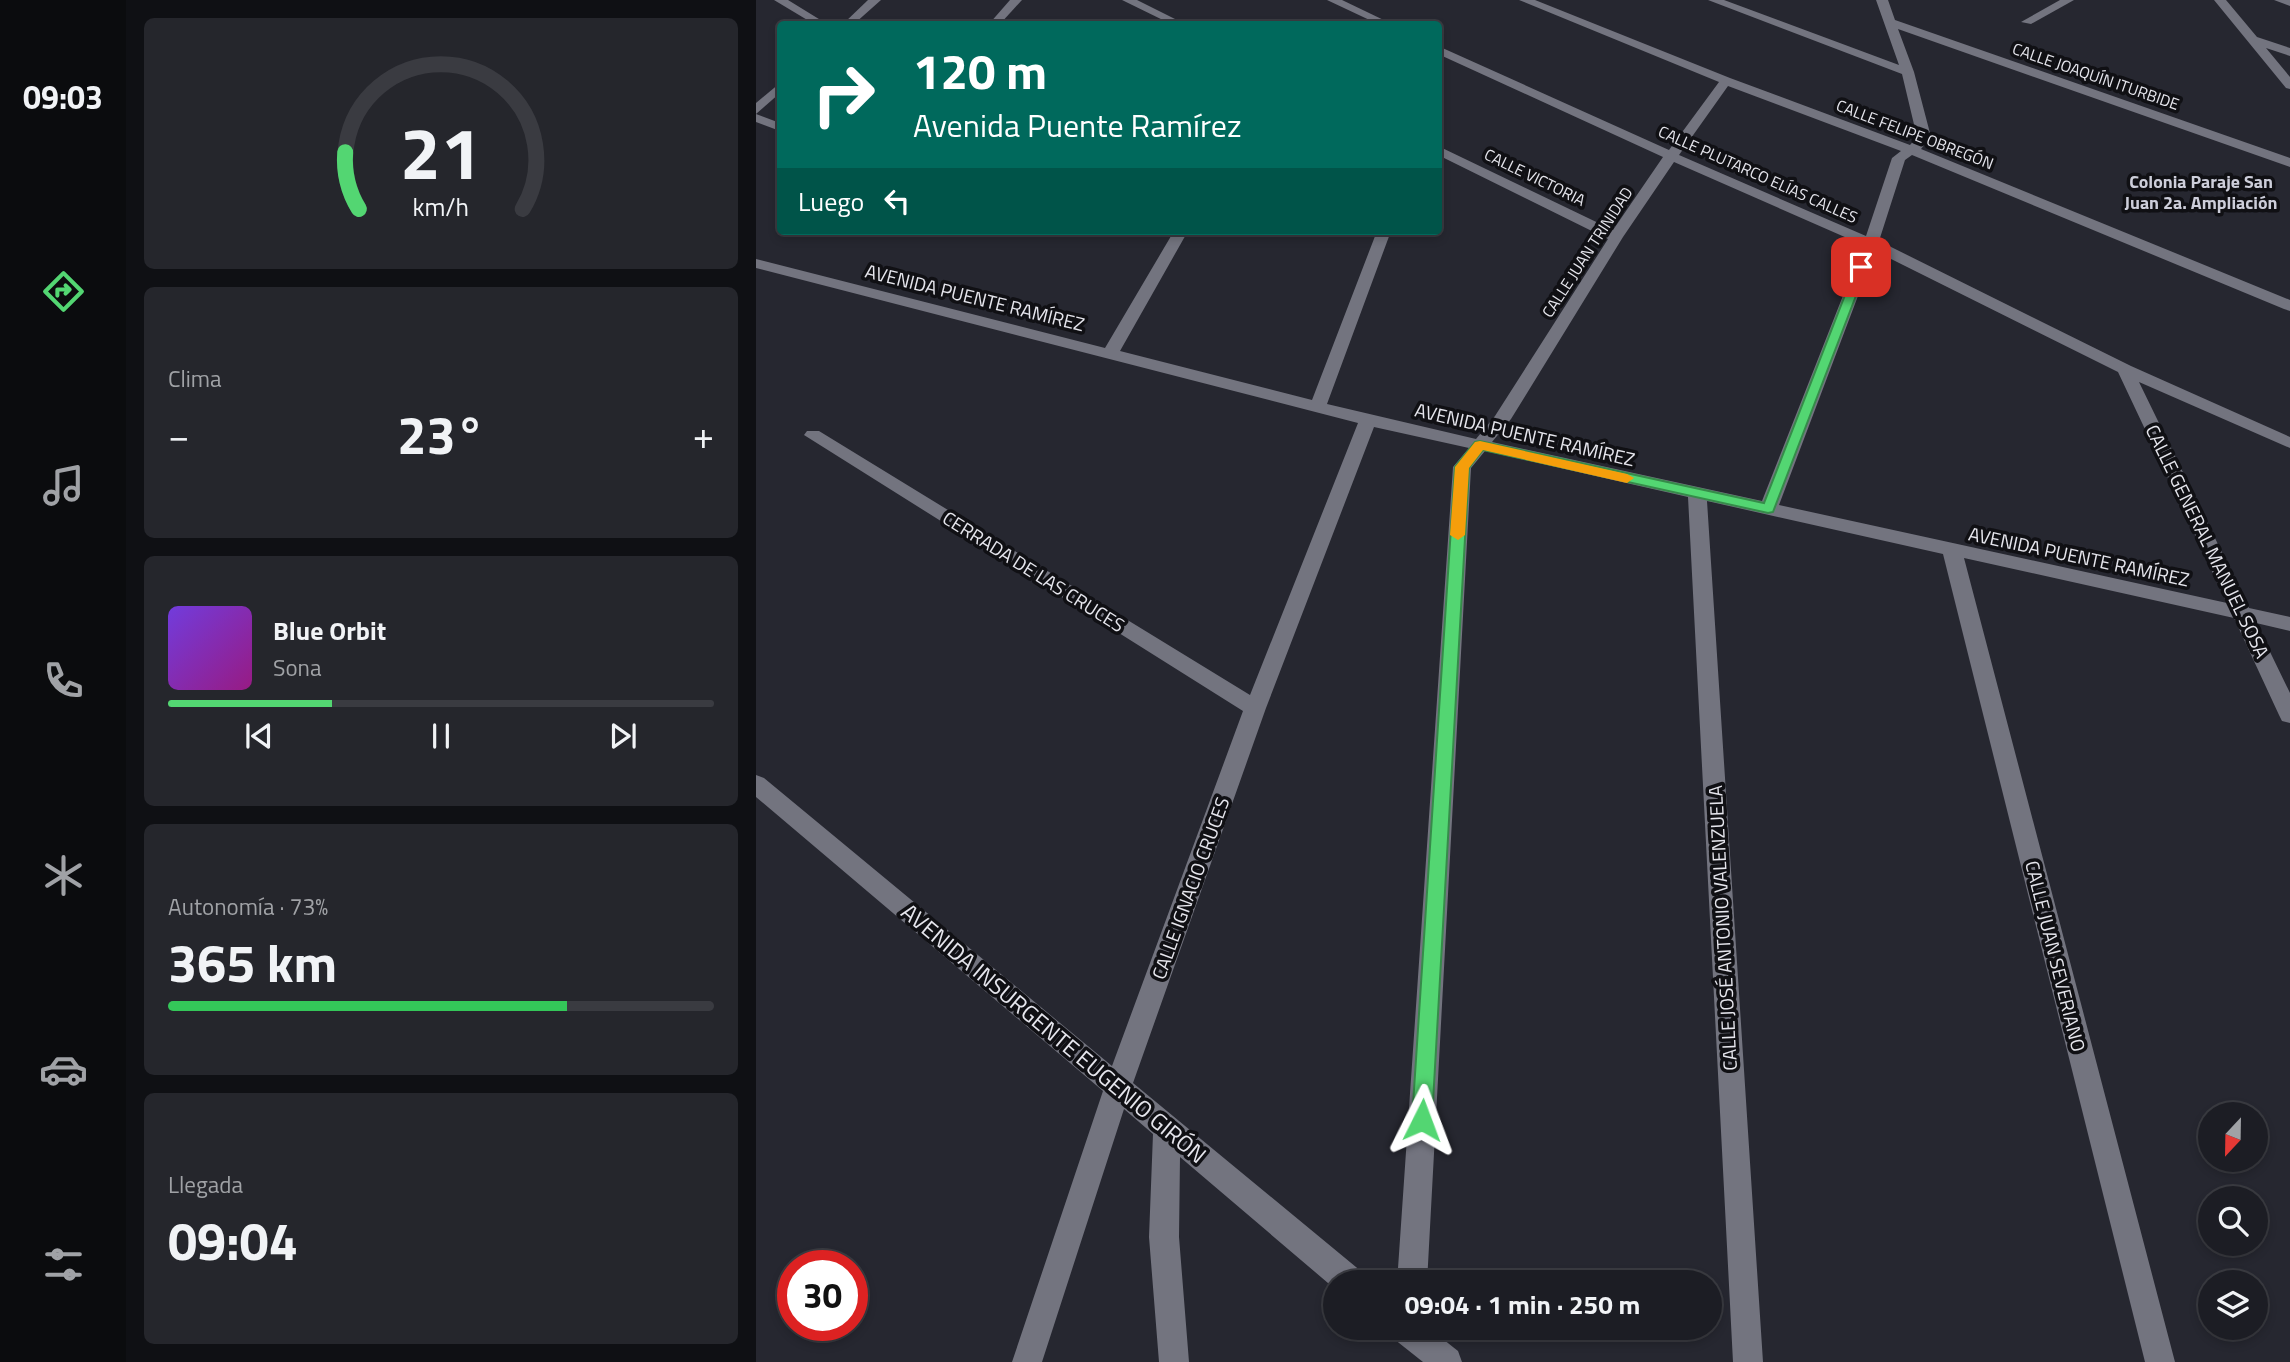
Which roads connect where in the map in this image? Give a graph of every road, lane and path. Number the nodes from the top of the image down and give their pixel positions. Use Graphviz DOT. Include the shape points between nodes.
graph roads {
  1 [pos="780,0"];
  2 [pos="875,0"];
  3 [pos="1016,0"];
  4 [pos="1128,0"];
  5 [pos="1333,0"];
  6 [pos="1525,0"];
  7 [pos="1714,0"];
  8 [pos="1868,0"];
  9 [pos="2067,0"];
  10 [pos="2220,0"];
  11 [pos="2280,0"];
  12 [pos="1882,3"];
  13 [pos="2290,3"];
  14 [pos="1147,9"];
  15 [pos="816,21"];
  16 [pos="851,21"];
  17 [pos="997,21"];
  18 [pos="1173,21"];
  19 [pos="1379,21"];
  20 [pos="1890,22"];
  21 [pos="2028,22"];
  22 [pos="2253,40"];
  23 [pos="1442,50"];
  24 [pos="2290,52"];
  25 [pos="1908,72"];
  26 [pos="1726,80"];
  27 [pos="2290,85"];
  28 [pos="777,89"];
  29 [pos="761,98"];
  30 [pos="756,110"];
  31 [pos="756,118"];
  32 [pos="777,126"];
  33 [pos="1911,150"];
  34 [pos="1442,152"];
  35 [pos="1671,156"];
  36 [pos="2290,163"];
  37 [pos="1179,235"];
  38 [pos="1382,235"];
  39 [pos="1616,237"];
  40 [pos="1871,243"];
  41 [pos="756,264"];
  42 [pos="2290,306"];
  43 [pos="1111,352"];
  44 [pos="2125,369"];
  45 [pos="1318,406"];
  46 [pos="1368,420"];
  47 [pos="813,435"];
  48 [pos="2290,443"];
  49 [pos="1480,445"];
  50 [pos="1697,494"];
  51 [pos="1768,509"];
  52 [pos="1952,550"];
  53 [pos="2244,613"];
  54 [pos="2290,624"];
  55 [pos="1255,708"];
  56 [pos="2290,715"];
  57 [pos="756,784"];
  58 [pos="1117,1089"];
  59 [pos="1167,1128"];
  60 [pos="1336,1270"];
  61 [pos="1413,1270"];
  62 [pos="1421,1340"];
  63 [pos="1027,1362"];
  64 [pos="1174,1362"];
  65 [pos="1447,1362"];
  66 [pos="1748,1362"];
  67 [pos="2160,1362"];
  1 -- 15 [label="street"];
  2 -- 16 [label="street"];
  3 -- 17 [label="street"];
  4 -- 14 [label="street"];
  5 -- 19 [label="street"];
  6 -- 26 [label="street, CALLE FELIPE OBREGÓN"];
  7 -- 25 [label="street"];
  8 -- 12 [label="street"];
  9 -- 21 [label="street"];
  10 -- 22 [label="street"];
  11 -- 13 [label="street"];
  12 -- 20 [label="street"];
  14 -- 18 [label="street"];
  20 -- 25 [label="street"];
  20 -- 36 [label="street, CALLE JOAQUÍN ITURBIDE"];
  22 -- 24 [label="street"];
  22 -- 27 [label="street"];
  23 -- 35 [label="street, CALLE PLUTARCO ELÍAS CALLES"];
  25 -- 33 [label="street" via="1924,137"];
  26 -- 33 [label="street, CALLE FELIPE OBREGÓN"];
  26 -- 35 [label="street, CALLE JUAN TRINIDAD"];
  28 -- 29 [label="street"];
  29 -- 30 [label="street"];
  31 -- 32 [label="street"];
  33 -- 40 [label="street" via="1899,158"];
  33 -- 42 [label="street, CALLE FELIPE OBREGÓN"];
  34 -- 39 [label="street, CALLE VICTORIA"];
  35 -- 39 [label="street, CALLE JUAN TRINIDAD"];
  35 -- 40 [label="street, CALLE PLUTARCO ELÍAS CALLES"];
  37 -- 43 [label="street"];
  38 -- 45 [label="street"];
  39 -- 49 [label="street, CALLE JUAN TRINIDAD" via="1502,419"];
  40 -- 44 [label="street, CALLE PLUTARCO ELÍAS CALLES"];
  40 -- 51 [label="street"];
  41 -- 43 [label="street, AVENIDA PUENTE RAMÍREZ"];
  43 -- 45 [label="street, AVENIDA PUENTE RAMÍREZ"];
  44 -- 48 [label="street, CALLE PLUTARCO ELÍAS CALLES"];
  44 -- 53 [label="street, CALLE GENERAL MANUEL SOSA"];
  45 -- 46 [label="street, AVENIDA PUENTE RAMÍREZ"];
  46 -- 49 [label="street, AVENIDA PUENTE RAMÍREZ"];
  46 -- 55 [label="street, CALLE IGNACIO CRUCES"];
  47 -- 55 [label="street, CERRADA DE LAS CRUCES"];
  49 -- 50 [label="street, AVENIDA PUENTE RAMÍREZ"];
  49 -- 61 [label="street, CALLE JUAN TRINIDAD" via="1462,467"];
  50 -- 51 [label="street, AVENIDA PUENTE RAMÍREZ"];
  50 -- 66 [label="street, CALLE JOSÉ ANTONIO VALENZUELA"];
  51 -- 52 [label="street, AVENIDA PUENTE RAMÍREZ"];
  52 -- 53 [label="street, AVENIDA PUENTE RAMÍREZ"];
  52 -- 67 [label="street, CALLE JUAN SEVERIANO"];
  53 -- 54 [label="street, AVENIDA PUENTE RAMÍREZ"];
  53 -- 56 [label="street, CALLE GENERAL MANUEL SOSA"];
  55 -- 58 [label="street, CALLE IGNACIO CRUCES"];
  57 -- 58 [label="street, AVENIDA INSURGENTE EUGENIO GIRÓN"];
  58 -- 59 [label="street, AVENIDA INSURGENTE EUGENIO GIRÓN"];
  58 -- 63 [label="street, CALLE IGNACIO CRUCES"];
  59 -- 60 [label="street, AVENIDA INSURGENTE EUGENIO GIRÓN"];
  59 -- 64 [label="street" via="1164,1237"];
  62 -- 65 [label="street"];
}
